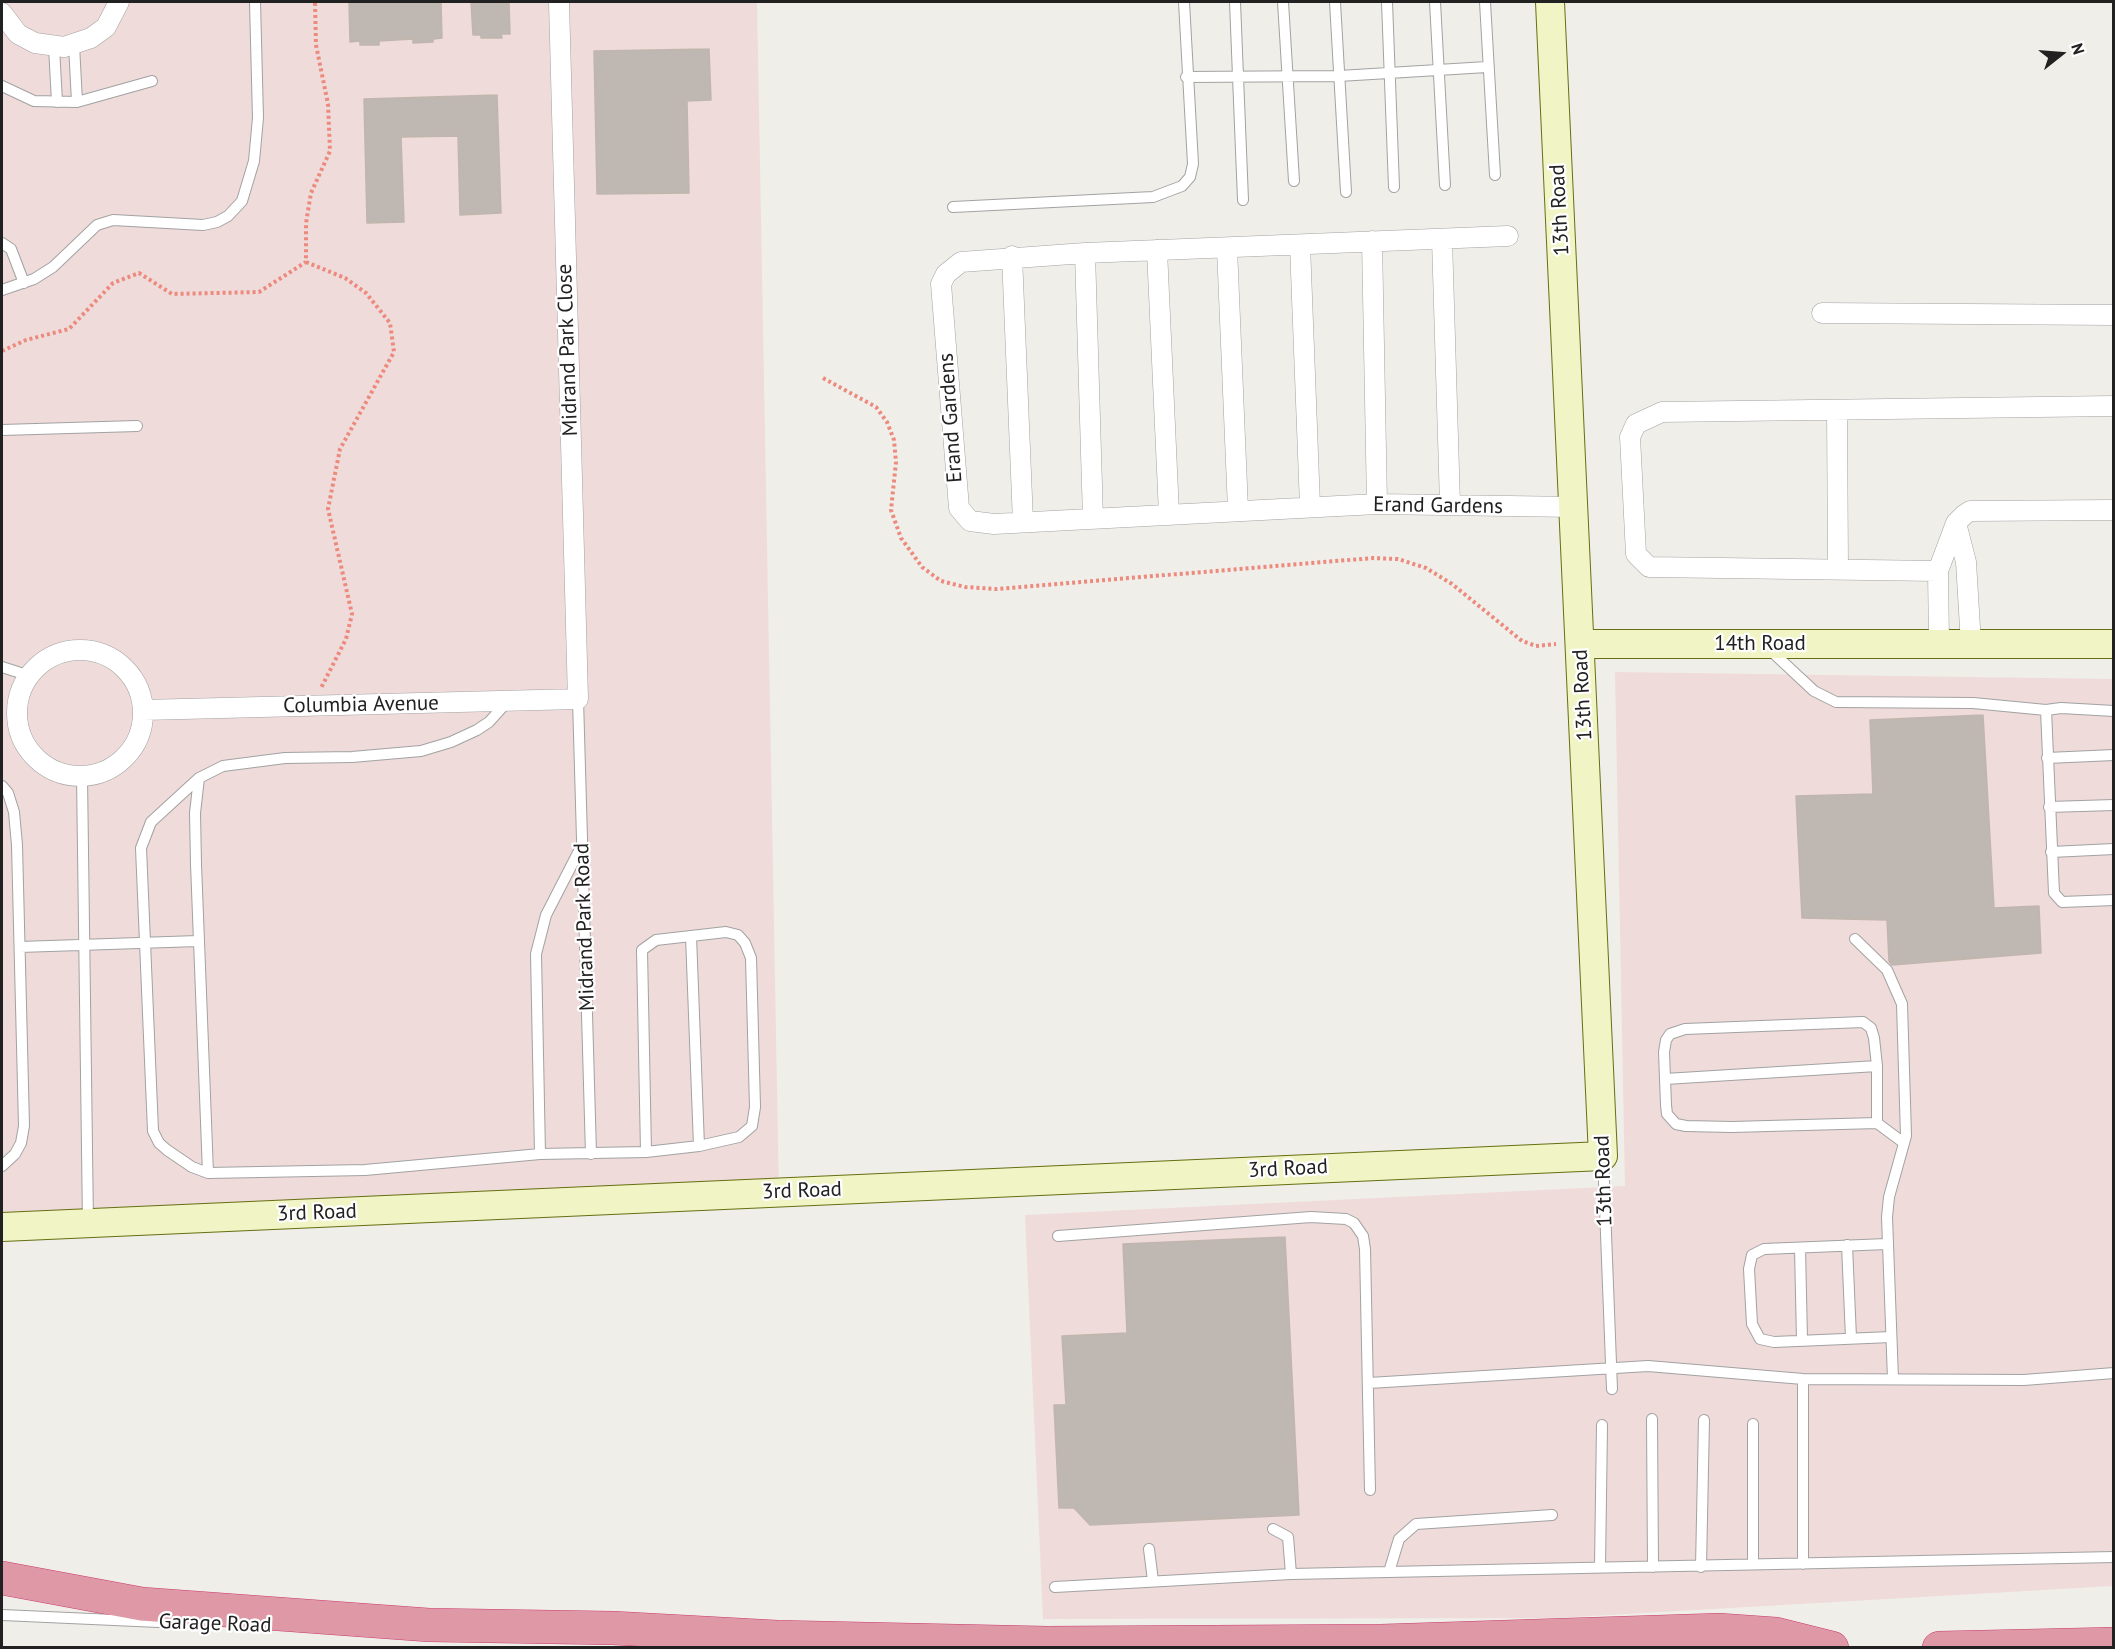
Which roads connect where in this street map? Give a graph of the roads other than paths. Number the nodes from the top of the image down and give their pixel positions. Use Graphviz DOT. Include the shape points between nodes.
graph roads {
  1 [pos="119,2"];
  2 [pos="255,2"];
  3 [pos="559,2"];
  4 [pos="1184,2"];
  5 [pos="1235,2"];
  6 [pos="1283,2"];
  7 [pos="1335,2"];
  8 [pos="1386,2"];
  9 [pos="1435,2"];
  10 [pos="1485,2"];
  11 [pos="1550,2"];
  12 [pos="2,14"];
  13 [pos="74,45"];
  14 [pos="54,47"];
  15 [pos="1487,67"];
  16 [pos="1438,70"];
  17 [pos="1389,73"];
  18 [pos="1288,76"];
  19 [pos="1339,76"];
  20 [pos="1186,77"];
  21 [pos="1239,77"];
  22 [pos="152,81"];
  23 [pos="2,86"];
  24 [pos="57,102"];
  25 [pos="77,102"];
  26 [pos="1495,175"];
  27 [pos="1294,181"];
  28 [pos="1445,185"];
  29 [pos="1394,187"];
  30 [pos="1346,192"];
  31 [pos="1243,200"];
  32 [pos="953,207"];
  33 [pos="1508,236"];
  34 [pos="1442,239"];
  35 [pos="1372,241"];
  36 [pos="2,243"];
  37 [pos="1300,244"];
  38 [pos="1227,248"];
  39 [pos="1157,250"];
  40 [pos="1085,253"];
  41 [pos="1012,256"];
  42 [pos="24,283"];
  43 [pos="2,290"];
  44 [pos="1822,313"];
  45 [pos="2114,315"];
  46 [pos="2114,406"];
  47 [pos="1837,410"];
  48 [pos="137,426"];
  49 [pos="2,429"];
  50 [pos="1377,504"];
  51 [pos="1450,504"];
  52 [pos="1310,506"];
  53 [pos="1574,507"];
  54 [pos="1238,510"];
  55 [pos="2114,510"];
  56 [pos="1169,514"];
  57 [pos="1093,519"];
  58 [pos="1023,522"];
  59 [pos="1956,523"];
  60 [pos="1838,568"];
  61 [pos="1938,571"];
  62 [pos="1580,640"];
  63 [pos="1939,643"];
  64 [pos="1763,644"];
  65 [pos="1971,644"];
  66 [pos="2114,644"];
  67 [pos="2,667"];
  68 [pos="30,676"];
  69 [pos="578,699"];
  70 [pos="508,701"];
  71 [pos="143,710"];
  72 [pos="2046,710"];
  73 [pos="2114,711"];
  74 [pos="9,712"];
  75 [pos="2114,755"];
  76 [pos="2047,758"];
  77 [pos="82,776"];
  78 [pos="199,778"];
  79 [pos="2,786"];
  80 [pos="2114,805"];
  81 [pos="2049,807"];
  82 [pos="582,845"];
  83 [pos="2114,849"];
  84 [pos="2051,852"];
  85 [pos="2114,900"];
  86 [pos="691,936"];
  87 [pos="1855,939"];
  88 [pos="198,941"];
  89 [pos="143,943"];
  90 [pos="86,945"];
  91 [pos="20,947"];
  92 [pos="1877,1066"];
  93 [pos="1665,1079"];
  94 [pos="1877,1123"];
  95 [pos="1904,1143"];
  96 [pos="699,1146"];
  97 [pos="646,1152"];
  98 [pos="540,1154"];
  99 [pos="591,1154"];
  100 [pos="1603,1155"];
  101 [pos="2,1166"];
  102 [pos="208,1173"];
  103 [pos="88,1223"];
  104 [pos="2,1227"];
  105 [pos="1058,1236"];
  106 [pos="1887,1244"];
  107 [pos="1846,1245"];
  108 [pos="1800,1248"];
  109 [pos="1891,1336"];
  110 [pos="1851,1338"];
  111 [pos="1802,1340"];
  112 [pos="1611,1368"];
  113 [pos="2114,1373"];
  114 [pos="1893,1378"];
  115 [pos="1803,1379"];
  116 [pos="1369,1383"];
  117 [pos="1611,1389"];
  118 [pos="1652,1419"];
  119 [pos="1704,1420"];
  120 [pos="1753,1424"];
  121 [pos="1602,1425"];
  122 [pos="1370,1490"];
  123 [pos="1552,1515"];
  124 [pos="1273,1529"];
  125 [pos="1149,1549"];
  126 [pos="2114,1557"];
  127 [pos="1803,1563"];
  128 [pos="1753,1564"];
  129 [pos="1600,1567"];
  130 [pos="1653,1567"];
  131 [pos="1701,1568"];
  132 [pos="1389,1572"];
  133 [pos="1292,1574"];
  134 [pos="2,1578"];
  135 [pos="1153,1581"];
  136 [pos="1055,1587"];
  137 [pos="2,1615"];
  138 [pos="195,1624"];
  139 [pos="429,1624"];
  140 [pos="296,1627"];
  141 [pos="2114,1644"];
  142 [pos="1832,1647"];
  143 [pos="1939,1647"];
  1 -- 13 [label="street" via="106,27"];
  2 -- 42 [label="lane" via="258,118 254,161 242,201 228,216 203,225 113,220 97,225 53,267"];
  3 -- 69 [label="street, Midrand Park Close"];
  4 -- 20 [label="lane"];
  5 -- 21 [label="lane"];
  6 -- 18 [label="lane"];
  7 -- 19 [label="lane"];
  8 -- 17 [label="lane"];
  9 -- 16 [label="lane"];
  10 -- 15 [label="lane"];
  11 -- 53 [label="street, 13th Road"];
  12 -- 14 [label="street" via="18,34"];
  13 -- 14 [label="street"];
  13 -- 25 [label="lane"];
  14 -- 24 [label="lane"];
  15 -- 16 [label="lane"];
  15 -- 26 [label="lane"];
  16 -- 17 [label="lane"];
  16 -- 28 [label="lane"];
  17 -- 19 [label="lane"];
  17 -- 29 [label="lane"];
  18 -- 19 [label="lane"];
  18 -- 21 [label="lane"];
  18 -- 27 [label="lane"];
  19 -- 30 [label="lane"];
  20 -- 21 [label="lane"];
  20 -- 32 [label="lane" via="1193,164 1190,177 1182,186 1153,197"];
  21 -- 31 [label="lane"];
  22 -- 25 [label="lane"];
  23 -- 24 [label="lane" via="34,101"];
  24 -- 25 [label="lane"];
  33 -- 34 [label="street, Erand Gardens"];
  34 -- 35 [label="street, Erand Gardens"];
  34 -- 51 [label="street"];
  35 -- 37 [label="street, Erand Gardens"];
  35 -- 50 [label="street"];
  36 -- 42 [label="lane" via="11,249"];
  37 -- 38 [label="street, Erand Gardens"];
  37 -- 52 [label="street"];
  38 -- 39 [label="street, Erand Gardens"];
  38 -- 54 [label="street"];
  39 -- 40 [label="street, Erand Gardens"];
  39 -- 56 [label="street"];
  40 -- 41 [label="street, Erand Gardens"];
  40 -- 57 [label="street"];
  41 -- 58 [label="street"];
  41 -- 58 [label="street, Erand Gardens" via="961,262 946,274 941,284 959,508 963,516 979,524"];
  42 -- 43 [label="lane"];
  44 -- 45 [label="street"];
  46 -- 47 [label="street"];
  47 -- 60 [label="street"];
  47 -- 60 [label="street" via="1662,412 1636,423 1630,437 1636,554 1649,567"];
  48 -- 49 [label="lane"];
  50 -- 51 [label="street, Erand Gardens"];
  50 -- 52 [label="street, Erand Gardens"];
  51 -- 53 [label="street, Erand Gardens"];
  52 -- 54 [label="street, Erand Gardens"];
  53 -- 62 [label="street, 13th Road"];
  54 -- 56 [label="street, Erand Gardens"];
  55 -- 59 [label="street" via="1970,511"];
  56 -- 57 [label="street, Erand Gardens"];
  57 -- 58 [label="street, Erand Gardens"];
  59 -- 61 [label="street"];
  59 -- 65 [label="street" via="1966,562"];
  60 -- 61 [label="street"];
  61 -- 63 [label="street"];
  62 -- 64 [label="street, 14th Road"];
  62 -- 100 [label="street, 13th Road"];
  63 -- 64 [label="street, 14th Road"];
  63 -- 65 [label="street, 14th Road"];
  64 -- 72 [label="lane" via="1814,691 1836,702 1973,703"];
  65 -- 66 [label="street, 14th Road"];
  67 -- 68 [label="lane"];
  68 -- 71 [label="street" via="43,662 60,653 98,653 116,661 130,674"];
  68 -- 74 [label="street"];
  69 -- 70 [label="street, Columbia Avenue"];
  69 -- 82 [label="lane, Midrand Park Road"];
  70 -- 71 [label="street, Columbia Avenue"];
  70 -- 78 [label="lane" via="477,730 421,750 397,755 285,758 231,764"];
  71 -- 77 [label="street" via="141,730 133,749 101,773"];
  72 -- 73 [label="lane"];
  72 -- 76 [label="lane"];
  74 -- 77 [label="street" via="29,750 44,764 62,773"];
  75 -- 76 [label="lane"];
  76 -- 81 [label="lane"];
  77 -- 90 [label="lane"];
  78 -- 88 [label="lane" via="195,813"];
  78 -- 89 [label="lane" via="163,810 144,835"];
  79 -- 91 [label="lane" via="14,812"];
  80 -- 81 [label="lane"];
  81 -- 84 [label="lane"];
  82 -- 98 [label="lane" via="558,886 536,954"];
  82 -- 99 [label="lane, Midrand Park Road"];
  83 -- 84 [label="lane"];
  84 -- 85 [label="lane" via="2057,899"];
  86 -- 96 [label="lane"];
  86 -- 96 [label="lane" via="726,932 738,936 751,958 752,975 752,1126 739,1137"];
  86 -- 97 [label="lane" via="656,940 645,946 640,955"];
  87 -- 95 [label="lane" via="1887,970 1902,1004 1907,1116"];
  88 -- 89 [label="lane"];
  88 -- 102 [label="lane"];
  89 -- 90 [label="lane"];
  89 -- 102 [label="lane" via="153,1131 159,1143 174,1155"];
  90 -- 91 [label="lane"];
  90 -- 103 [label="lane"];
  91 -- 101 [label="lane" via="24,1126 15,1154"];
  92 -- 93 [label="lane"];
  92 -- 93 [label="lane" via="1871,1028 1863,1022 1685,1029 1670,1034 1666,1040"];
  92 -- 94 [label="lane"];
  93 -- 94 [label="lane" via="1667,1114 1676,1124"];
  94 -- 95 [label="lane"];
  95 -- 106 [label="lane" via="1889,1197"];
  96 -- 97 [label="lane"];
  97 -- 99 [label="lane"];
  98 -- 99 [label="lane"];
  98 -- 102 [label="lane" via="365,1170"];
  100 -- 103 [label="street, 3rd Road"];
  100 -- 112 [label="lane, 13th Road"];
  103 -- 104 [label="street, 3rd Road"];
  105 -- 116 [label="lane" via="1311,1217 1346,1219 1360,1229 1364,1243"];
  106 -- 107 [label="lane"];
  106 -- 109 [label="lane"];
  107 -- 108 [label="lane"];
  107 -- 110 [label="lane"];
  108 -- 111 [label="lane"];
  108 -- 111 [label="lane" via="1757,1252 1749,1258 1749,1269 1756,1335 1765,1341"];
  109 -- 110 [label="lane"];
  109 -- 114 [label="lane"];
  110 -- 111 [label="lane"];
  112 -- 115 [label="lane" via="1677,1367"];
  112 -- 116 [label="lane"];
  112 -- 117 [label="lane, 13th Road"];
  113 -- 114 [label="lane" via="2024,1380"];
  114 -- 115 [label="lane"];
  115 -- 127 [label="lane"];
  116 -- 122 [label="lane"];
  118 -- 130 [label="lane"];
  119 -- 131 [label="lane"];
  120 -- 128 [label="lane"];
  121 -- 129 [label="lane"];
  123 -- 132 [label="lane" via="1416,1524 1399,1539"];
  124 -- 133 [label="lane" via="1288,1537"];
  125 -- 135 [label="lane"];
  126 -- 127 [label="lane"];
  127 -- 128 [label="lane"];
  128 -- 131 [label="lane"];
  129 -- 130 [label="lane"];
  129 -- 132 [label="lane"];
  130 -- 131 [label="lane"];
  132 -- 133 [label="lane"];
  133 -- 135 [label="lane"];
  134 -- 139 [label="highway" via="142,1604"];
  135 -- 136 [label="lane"];
  137 -- 138 [label="lane, Garage Road"];
  139 -- 140 [label="lane, Garage Road"];
  139 -- 142 [label="highway" via="1058,1643 1382,1641 1719,1630 1776,1634"];
  141 -- 143 [label="highway"];
}
